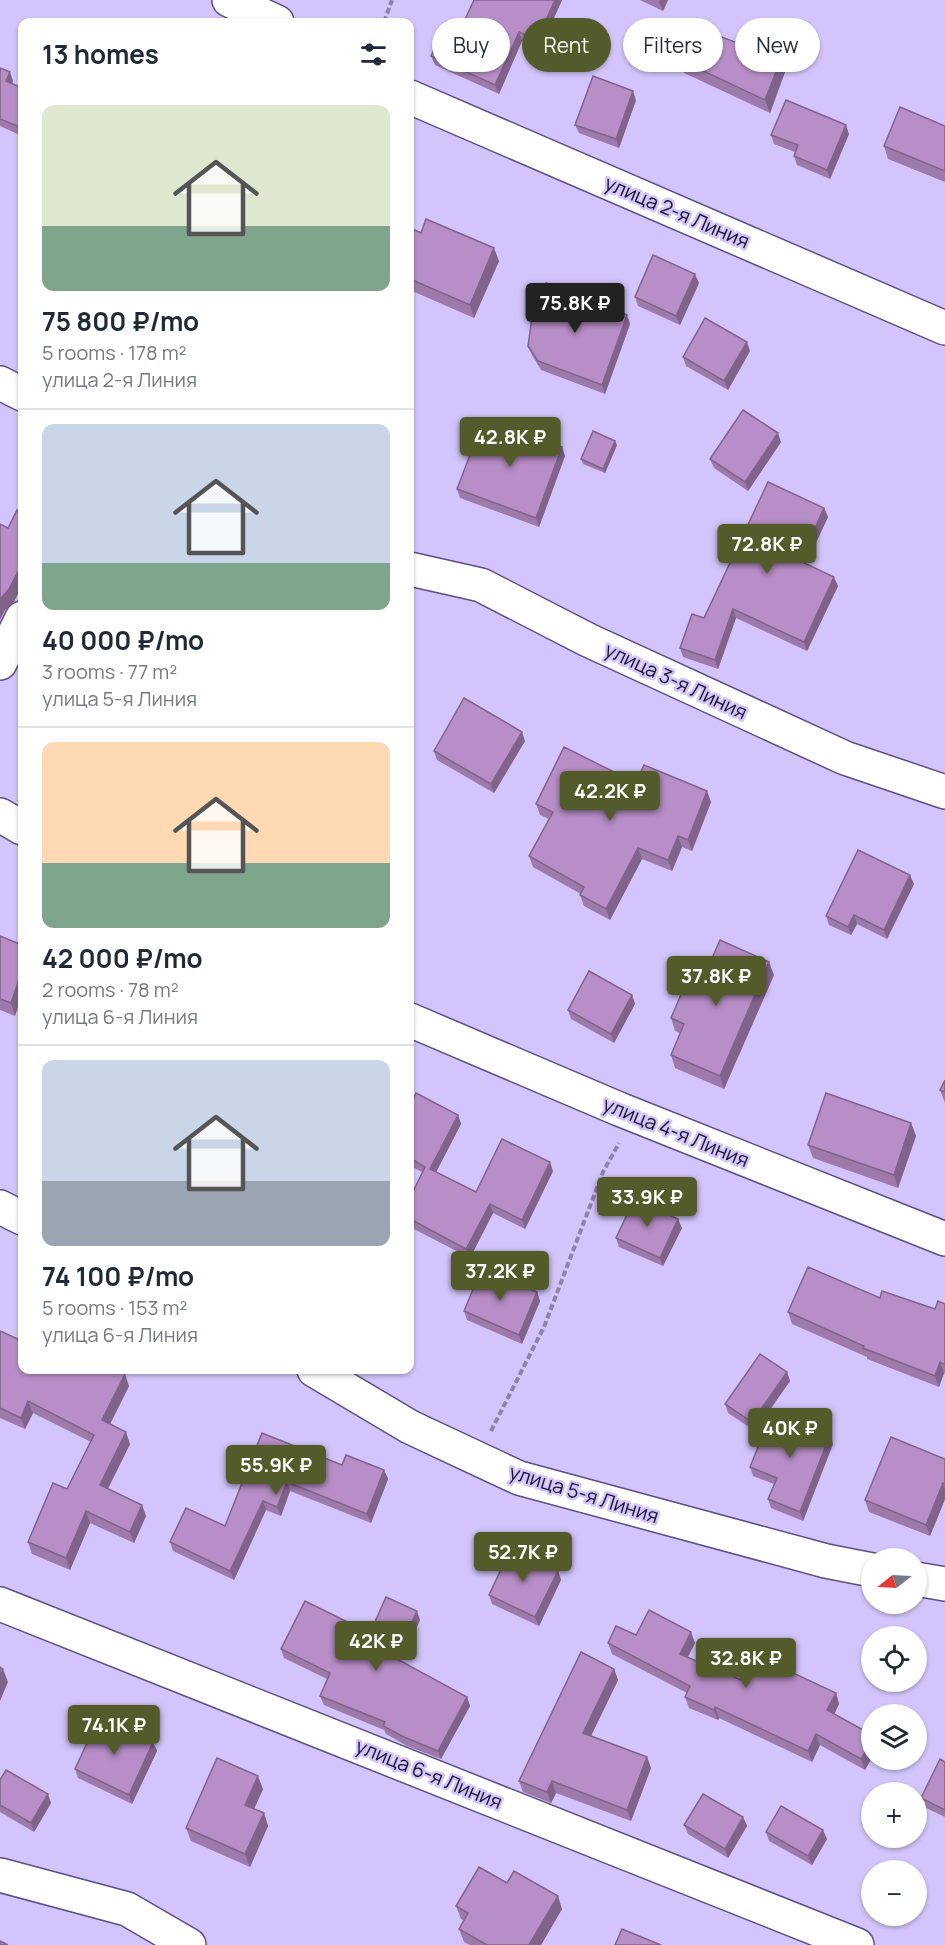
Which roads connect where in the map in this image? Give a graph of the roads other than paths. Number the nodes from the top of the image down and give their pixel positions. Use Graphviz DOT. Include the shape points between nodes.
graph roads {
  1 [pos="229,0"];
  2 [pos="268,18"];
  3 [pos="414,99"];
  4 [pos="945,328"];
  5 [pos="0,383"];
  6 [pos="18,392"];
  7 [pos="414,570"];
  8 [pos="18,626"];
  9 [pos="0,663"];
  10 [pos="945,792"];
  11 [pos="0,815"];
  12 [pos="18,826"];
  13 [pos="414,1022"];
  14 [pos="0,1207"];
  15 [pos="18,1216"];
  16 [pos="945,1239"];
  17 [pos="321,1374"];
  18 [pos="861,1568"];
  19 [pos="927,1581"];
  20 [pos="945,1584"];
  21 [pos="0,1604"];
  22 [pos="0,1875"];
  23 [pos="189,1945"];
  24 [pos="857,1945"];
  1 -- 2 [label="street"];
  3 -- 4 [label="street, улица 2-я Линия"];
  5 -- 6 [label="street"];
  7 -- 10 [label="street, улица 3-я Линия" via="481,585 588,640 845,758"];
  8 -- 9 [label="street"];
  11 -- 12 [label="street"];
  13 -- 16 [label="street, улица 4-я Линия" via="634,1116"];
  14 -- 15 [label="street"];
  17 -- 18 [label="street, улица 5-я Линия" via="410,1426 519,1478"];
  19 -- 20 [label="street"];
  21 -- 24 [label="street, улица 6-я Линия"];
  22 -- 23 [label="street" via="127,1909"];
}
